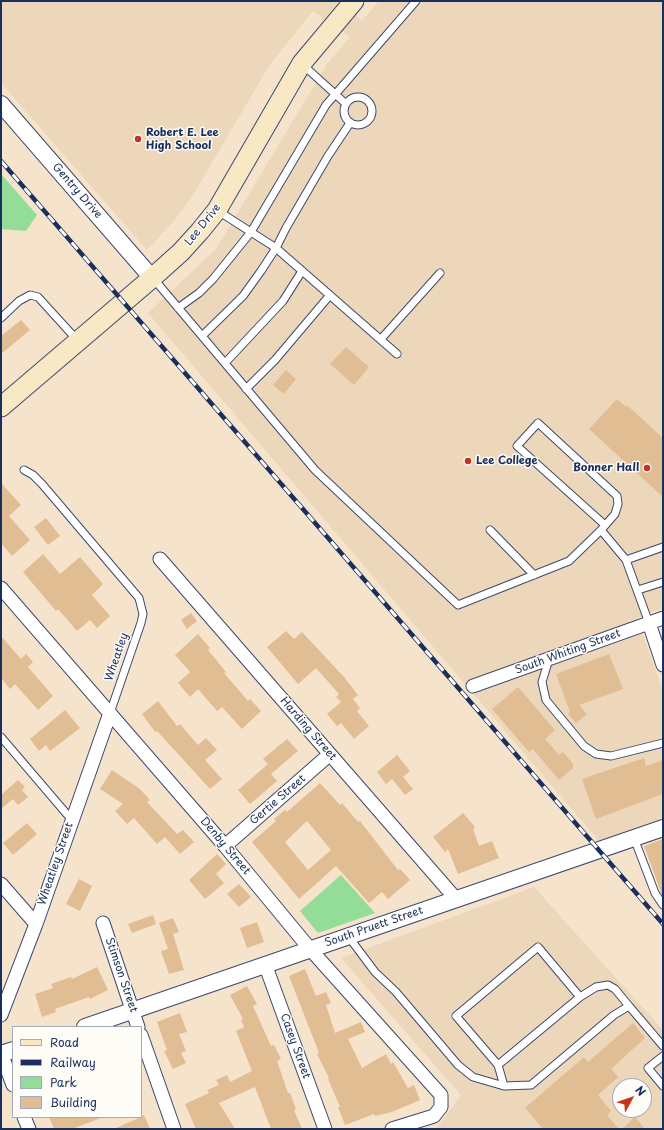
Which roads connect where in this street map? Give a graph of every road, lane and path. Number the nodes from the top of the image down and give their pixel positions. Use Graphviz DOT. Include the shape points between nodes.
graph roads {
  1 [pos="354,1"];
  2 [pos="416,1"];
  3 [pos="302,63"];
  4 [pos="336,94"];
  5 [pos="345,103"];
  6 [pos="1,104"];
  7 [pos="350,123"];
  8 [pos="217,210"];
  9 [pos="251,232"];
  10 [pos="276,248"];
  11 [pos="302,271"];
  12 [pos="440,273"];
  13 [pos="152,278"];
  14 [pos="330,295"];
  15 [pos="178,308"];
  16 [pos="1,318"];
  17 [pos="202,336"];
  18 [pos="381,339"];
  19 [pos="78,341"];
  20 [pos="397,354"];
  21 [pos="225,364"];
  22 [pos="246,389"];
  23 [pos="1,407"];
  24 [pos="24,470"];
  25 [pos="603,528"];
  26 [pos="490,530"];
  27 [pos="663,547"];
  28 [pos="160,559"];
  29 [pos="626,560"];
  30 [pos="534,575"];
  31 [pos="663,582"];
  32 [pos="1,588"];
  33 [pos="638,590"];
  34 [pos="663,618"];
  35 [pos="649,623"];
  36 [pos="549,659"];
  37 [pos="663,666"];
  38 [pos="474,686"];
  39 [pos="110,713"];
  40 [pos="1,737"];
  41 [pos="663,743"];
  42 [pos="330,754"];
  43 [pos="71,819"];
  44 [pos="663,828"];
  45 [pos="634,838"];
  46 [pos="225,846"];
  47 [pos="1,884"];
  48 [pos="456,899"];
  49 [pos="663,905"];
  50 [pos="103,923"];
  51 [pos="36,924"];
  52 [pos="348,936"];
  53 [pos="310,949"];
  54 [pos="265,964"];
  55 [pos="580,997"];
  56 [pos="629,1006"];
  57 [pos="133,1011"];
  58 [pos="1,1015"];
  59 [pos="88,1026"];
  60 [pos="138,1026"];
  61 [pos="142,1038"];
  62 [pos="663,1046"];
  63 [pos="4,1053"];
  64 [pos="663,1056"];
  65 [pos="498,1065"];
  66 [pos="12,1081"];
  67 [pos="504,1086"];
  68 [pos="663,1086"];
  69 [pos="24,1118"];
  70 [pos="29,1129"];
  71 [pos="174,1129"];
  72 [pos="325,1129"];
  73 [pos="392,1129"];
  1 -- 3 [label="main road, Lee Drive"];
  2 -- 4 [label="lane"];
  3 -- 4 [label="lane"];
  3 -- 8 [label="main road, Lee Drive"];
  4 -- 5 [label="lane"];
  4 -- 9 [label="lane" via="326,105"];
  5 -- 7 [label="lane" via="343,112"];
  5 -- 7 [label="lane" via="358,96 367,100 372,108 370,118 364,124"];
  6 -- 13 [label="street, Gentry Drive"];
  7 -- 10 [label="lane" via="328,156"];
  8 -- 9 [label="lane"];
  8 -- 13 [label="main road, Lee Drive" via="181,252"];
  9 -- 10 [label="lane"];
  9 -- 15 [label="lane" via="200,293"];
  10 -- 11 [label="lane"];
  10 -- 17 [label="lane" via="243,296"];
  11 -- 14 [label="lane"];
  11 -- 21 [label="lane" via="283,301"];
  12 -- 18 [label="lane"];
  13 -- 15 [label="lane"];
  13 -- 19 [label="main road, Lee Drive"];
  14 -- 18 [label="lane"];
  14 -- 22 [label="lane" via="276,360"];
  15 -- 17 [label="lane"];
  16 -- 19 [label="lane" via="19,301 30,296 38,297"];
  17 -- 21 [label="lane"];
  18 -- 20 [label="lane"];
  19 -- 23 [label="main road, Lee Drive"];
  21 -- 22 [label="lane"];
  22 -- 30 [label="lane" via="315,470 458,605"];
  24 -- 39 [label="lane, Wheatley" via="42,484 134,590 142,608 141,623"];
  25 -- 25 [label="lane" via="614,514 618,504 617,496 538,423 517,446"];
  25 -- 29 [label="lane"];
  25 -- 30 [label="lane" via="569,561"];
  26 -- 30 [label="lane"];
  27 -- 29 [label="lane"];
  28 -- 42 [label="street, Harding Street"];
  29 -- 33 [label="lane"];
  31 -- 33 [label="lane"];
  32 -- 39 [label="street, Denby Street"];
  33 -- 35 [label="lane"];
  34 -- 35 [label="street, South Whiting Street"];
  35 -- 36 [label="street, South Whiting Street"];
  35 -- 37 [label="street"];
  36 -- 38 [label="street, South Whiting Street"];
  36 -- 41 [label="lane" via="542,682 546,700 584,746 596,754 611,756"];
  39 -- 43 [label="street, Wheatley Street"];
  39 -- 46 [label="street, Denby Street"];
  40 -- 43 [label="lane"];
  42 -- 46 [label="street, Gertie Street"];
  42 -- 48 [label="street, Harding Street"];
  43 -- 51 [label="street, Wheatley Street"];
  44 -- 45 [label="street, South Pruett Street"];
  45 -- 48 [label="street, South Pruett Street"];
  45 -- 49 [label="lane" via="655,893"];
  46 -- 53 [label="street, Denby Street"];
  47 -- 51 [label="street"];
  48 -- 52 [label="street, South Pruett Street"];
  50 -- 57 [label="street, Stimson Street"];
  51 -- 58 [label="street, Wheatley Street"];
  52 -- 53 [label="street, South Pruett Street"];
  52 -- 67 [label="lane" via="376,972 465,1072 473,1077"];
  53 -- 54 [label="street, South Pruett Street"];
  53 -- 73 [label="street, Denby Street" via="441,1095 441,1107 434,1116"];
  54 -- 57 [label="street, South Pruett Street"];
  54 -- 72 [label="street, Casey Street"];
  55 -- 56 [label="lane" via="596,987 608,985 615,989"];
  55 -- 65 [label="lane"];
  55 -- 65 [label="lane" via="538,947 456,1016"];
  56 -- 62 [label="lane"];
  56 -- 67 [label="lane" via="614,1015 531,1085"];
  57 -- 59 [label="street, South Pruett Street"];
  57 -- 60 [label="street, Stimson Street"];
  61 -- 71 [label="street"];
  63 -- 66 [label="street"];
  64 -- 68 [label="lane" via="648,1068"];
  65 -- 67 [label="lane"];
  69 -- 70 [label="street"];
}
